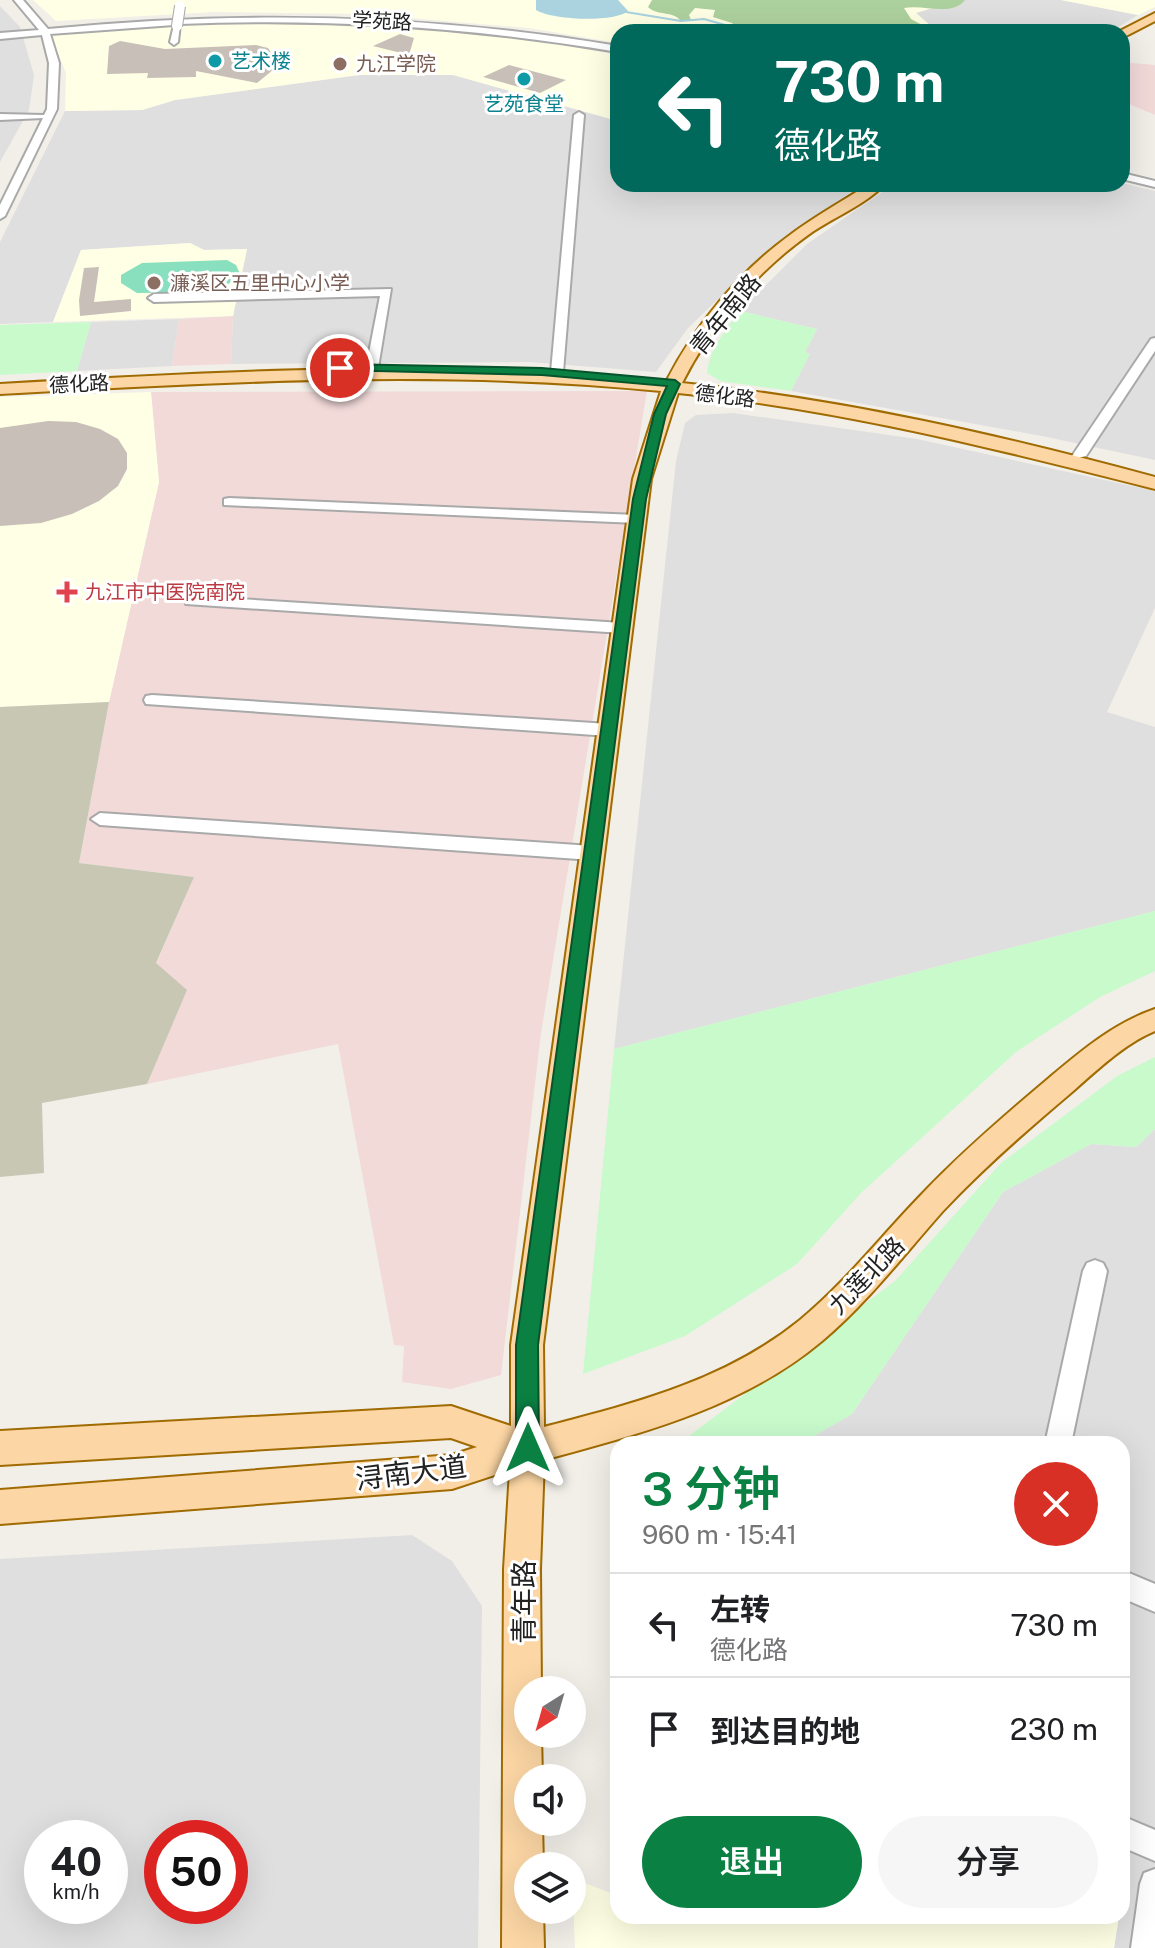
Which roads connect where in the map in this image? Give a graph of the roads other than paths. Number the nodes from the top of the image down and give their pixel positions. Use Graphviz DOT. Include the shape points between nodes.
graph roads {
  1 [pos="8,0"];
  2 [pos="18,0"];
  3 [pos="181,3"];
  4 [pos="1155,16"];
  5 [pos="38,30"];
  6 [pos="1130,30"];
  7 [pos="0,34"];
  8 [pos="174,42"];
  9 [pos="610,47"];
  10 [pos="579,115"];
  11 [pos="40,116"];
  12 [pos="0,117"];
  13 [pos="1130,175"];
  14 [pos="1155,182"];
  15 [pos="866,192"];
  16 [pos="0,199"];
  17 [pos="0,216"];
  18 [pos="154,298"];
  19 [pos="1155,342"];
  20 [pos="372,368"];
  21 [pos="557,372"];
  22 [pos="0,383"];
  23 [pos="674,386"];
  24 [pos="0,389"];
  25 [pos="1079,456"];
  26 [pos="1155,480"];
  27 [pos="229,502"];
  28 [pos="637,519"];
  29 [pos="191,601"];
  30 [pos="622,628"];
  31 [pos="152,700"];
  32 [pos="609,730"];
  33 [pos="100,819"];
  34 [pos="592,853"];
  35 [pos="1155,1020"];
  36 [pos="1095,1271"];
  37 [pos="1060,1436"];
  38 [pos="0,1448"];
  39 [pos="528,1448"];
  40 [pos="0,1507"];
  41 [pos="1130,1587"];
  42 [pos="1155,1598"];
  43 [pos="1130,1835"];
  44 [pos="1155,1846"];
  45 [pos="1155,1884"];
  46 [pos="523,1948"];
  47 [pos="1147,1948"];
  1 -- 5 [label="street"];
  2 -- 5 [label="street"];
  3 -- 8 [label="street, bridge"];
  4 -- 6 [label="main road"];
  5 -- 7 [label="street, 学苑路"];
  5 -- 9 [label="street, 学苑路" via="214,18 373,20 507,31"];
  5 -- 11 [label="street" via="48,85"];
  5 -- 17 [label="street" via="54,63 52,109"];
  10 -- 21 [label="street"];
  11 -- 12 [label="street"];
  11 -- 16 [label="street"];
  13 -- 14 [label="street"];
  15 -- 23 [label="main road, 青年南路" via="783,247 732,297"];
  18 -- 20 [label="street" via="387,292"];
  19 -- 25 [label="street"];
  20 -- 21 [label="main road, 德化路"];
  20 -- 22 [label="main road, 德化路"];
  21 -- 23 [label="main road, 德化路"];
  23 -- 24 [label="main road, 德化路" via="538,376 342,373"];
  23 -- 25 [label="main road, 德化路" via="944,425"];
  23 -- 26 [label="main road, 德化路" via="943,431"];
  23 -- 28 [label="main road, 青年南路" via="660,414"];
  25 -- 26 [label="main road, 德化路"];
  27 -- 28 [label="street"];
  28 -- 30 [label="main road, 青年南路"];
  29 -- 30 [label="street"];
  30 -- 32 [label="main road, 青年南路"];
  31 -- 32 [label="street"];
  32 -- 34 [label="main road, 青年南路"];
  33 -- 34 [label="street"];
  34 -- 39 [label="main road, 青年南路" via="527,1345"];
  35 -- 39 [label="main road, 九莲北路" via="1090,1060 993,1142 850,1295 765,1364 654,1414"];
  36 -- 37 [label="street"];
  38 -- 39 [label="main road, 浔南大道" via="451,1422"];
  39 -- 40 [label="main road, 浔南大道" via="452,1472"];
  39 -- 46 [label="main road, 青年路" via="522,1569"];
  41 -- 42 [label="street"];
  43 -- 44 [label="street"];
  45 -- 47 [label="street"];
}
